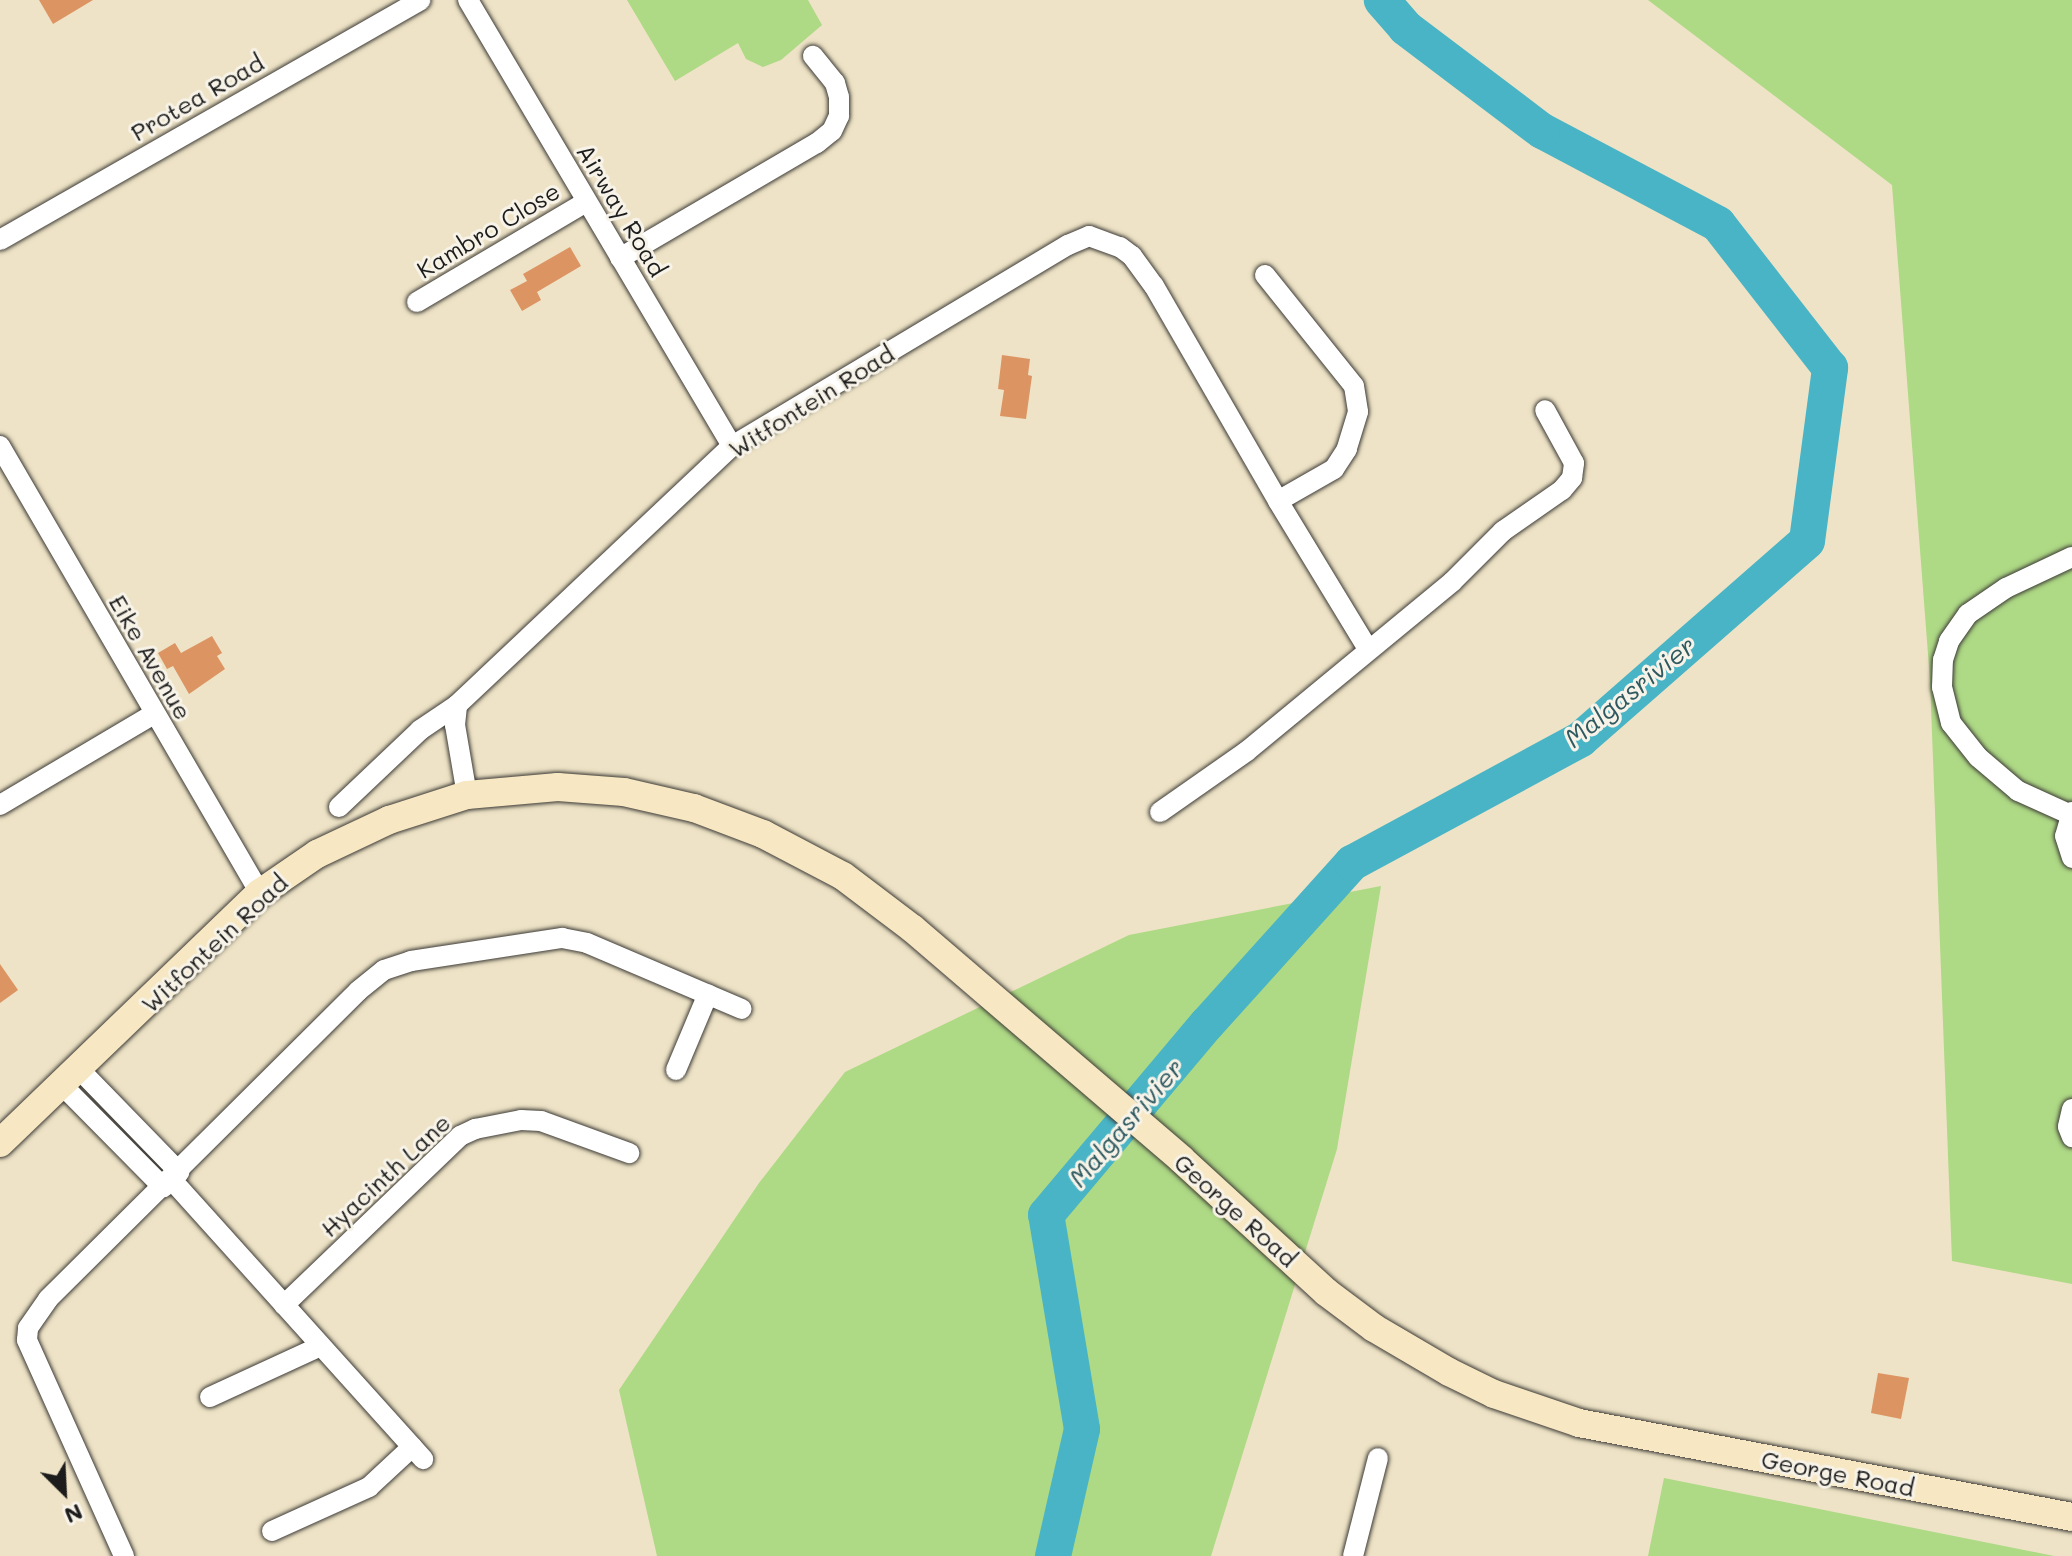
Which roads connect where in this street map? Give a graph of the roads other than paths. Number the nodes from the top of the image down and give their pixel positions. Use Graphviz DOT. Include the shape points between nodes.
graph roads {
  1 [pos="420,0"];
  2 [pos="468,0"];
  3 [pos="813,56"];
  4 [pos="586,202"];
  5 [pos="0,240"];
  6 [pos="620,258"];
  7 [pos="1265,275"];
  8 [pos="417,302"];
  9 [pos="1545,410"];
  10 [pos="0,446"];
  11 [pos="732,446"];
  12 [pos="1278,501"];
  13 [pos="2072,557"];
  14 [pos="1368,649"];
  15 [pos="457,705"];
  16 [pos="154,714"];
  17 [pos="467,795"];
  18 [pos="0,805"];
  19 [pos="339,807"];
  20 [pos="1160,812"];
  21 [pos="2071,813"];
  22 [pos="2072,858"];
  23 [pos="260,893"];
  24 [pos="708,994"];
  25 [pos="742,1009"];
  26 [pos="676,1070"];
  27 [pos="70,1077"];
  28 [pos="2072,1109"];
  29 [pos="2072,1137"];
  30 [pos="0,1143"];
  31 [pos="629,1153"];
  32 [pos="171,1179"];
  33 [pos="284,1305"];
  34 [pos="321,1346"];
  35 [pos="210,1397"];
  36 [pos="1378,1458"];
  37 [pos="2072,1517"];
  38 [pos="272,1531"];
  39 [pos="124,1556"];
  40 [pos="1353,1556"];
  1 -- 5 [label="street, Protea Road"];
  2 -- 4 [label="street, Airway Road"];
  3 -- 6 [label="street" via="835,83 839,97 832,131"];
  4 -- 6 [label="street, Airway Road"];
  4 -- 8 [label="street, Kambro Close"];
  6 -- 11 [label="street, Airway Road"];
  7 -- 12 [label="street" via="1340,364 1358,401 1347,449 1334,469"];
  9 -- 14 [label="street" via="1574,463 1572,478"];
  10 -- 16 [label="street, Eike Avenue"];
  11 -- 12 [label="street, Witfontein Road" via="1089,236 1120,247 1140,266"];
  11 -- 15 [label="street, Witfontein Road"];
  12 -- 14 [label="street"];
  13 -- 21 [label="street" via="2006,588 1968,614 1949,641 1942,687 1951,723 1978,757 2018,791"];
  14 -- 20 [label="street" via="1247,751"];
  15 -- 17 [label="street" via="455,725"];
  15 -- 19 [label="street, Witfontein Road" via="420,730"];
  16 -- 18 [label="street"];
  16 -- 23 [label="street, Eike Avenue"];
  17 -- 23 [label="main road, Witfontein Road" via="389,820 317,854"];
  17 -- 37 [label="main road, George Road" via="558,787 624,792 694,808 763,834 843,876 913,929 1181,1159 1347,1309 1494,1394 1625,1433"];
  21 -- 22 [label="street" via="2065,836"];
  23 -- 27 [label="main road, Witfontein Road"];
  24 -- 25 [label="street"];
  24 -- 26 [label="street"];
  24 -- 32 [label="street" via="587,943 562,938 411,961 384,970"];
  27 -- 30 [label="main road, Witfontein Road"];
  27 -- 32 [label="street"];
  28 -- 29 [label="street"];
  31 -- 33 [label="street, Hyacinth Lane" via="541,1121 467,1132"];
  32 -- 33 [label="street"];
  32 -- 39 [label="street" via="48,1299 28,1328 27,1340"];
  33 -- 34 [label="street"];
  34 -- 35 [label="street"];
  34 -- 38 [label="street" via="417,1453 369,1487"];
  36 -- 40 [label="street"];
}
